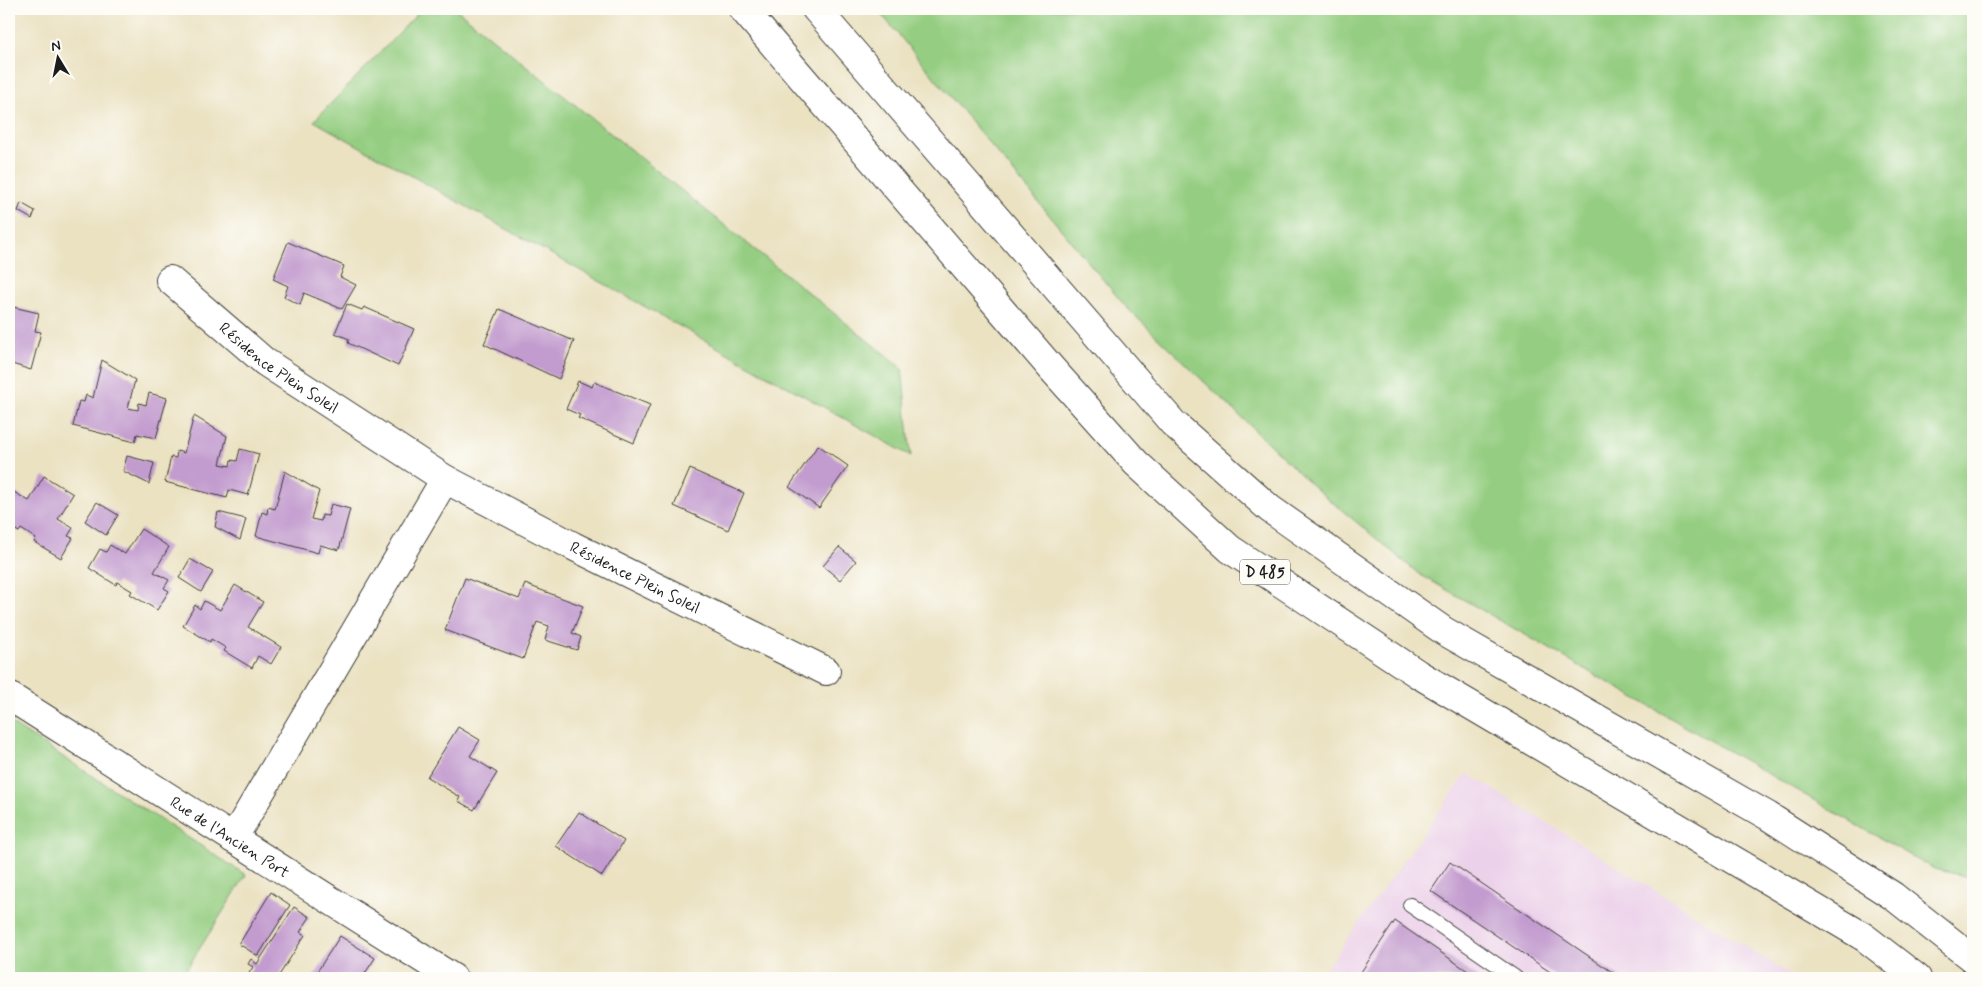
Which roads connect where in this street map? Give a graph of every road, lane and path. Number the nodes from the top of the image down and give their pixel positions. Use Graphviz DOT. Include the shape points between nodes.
graph roads {
  1 [pos="743,9"];
  2 [pos="816,9"];
  3 [pos="170,280"];
  4 [pos="445,479"];
  5 [pos="826,671"];
  6 [pos="9,696"];
  7 [pos="233,839"];
  8 [pos="1410,905"];
  9 [pos="1973,959"];
  10 [pos="453,978"];
  11 [pos="1516,978"];
  12 [pos="1917,978"];
  1 -- 12 [label="main road, D 485" via="1130,456 1230,549 1418,674 1864,937"];
  2 -- 9 [label="main road" via="1173,424 1270,509 1444,632 1768,816 1893,896"];
  3 -- 4 [label="main road, Résidence Plein Soleil" via="265,362"];
  4 -- 5 [label="main road, Résidence Plein Soleil"];
  4 -- 7 [label="main road"];
  6 -- 7 [label="main road, Rue de l'Ancien Port"];
  7 -- 10 [label="main road, Rue de l'Ancien Port"];
  8 -- 11 [label="lane"];
}
